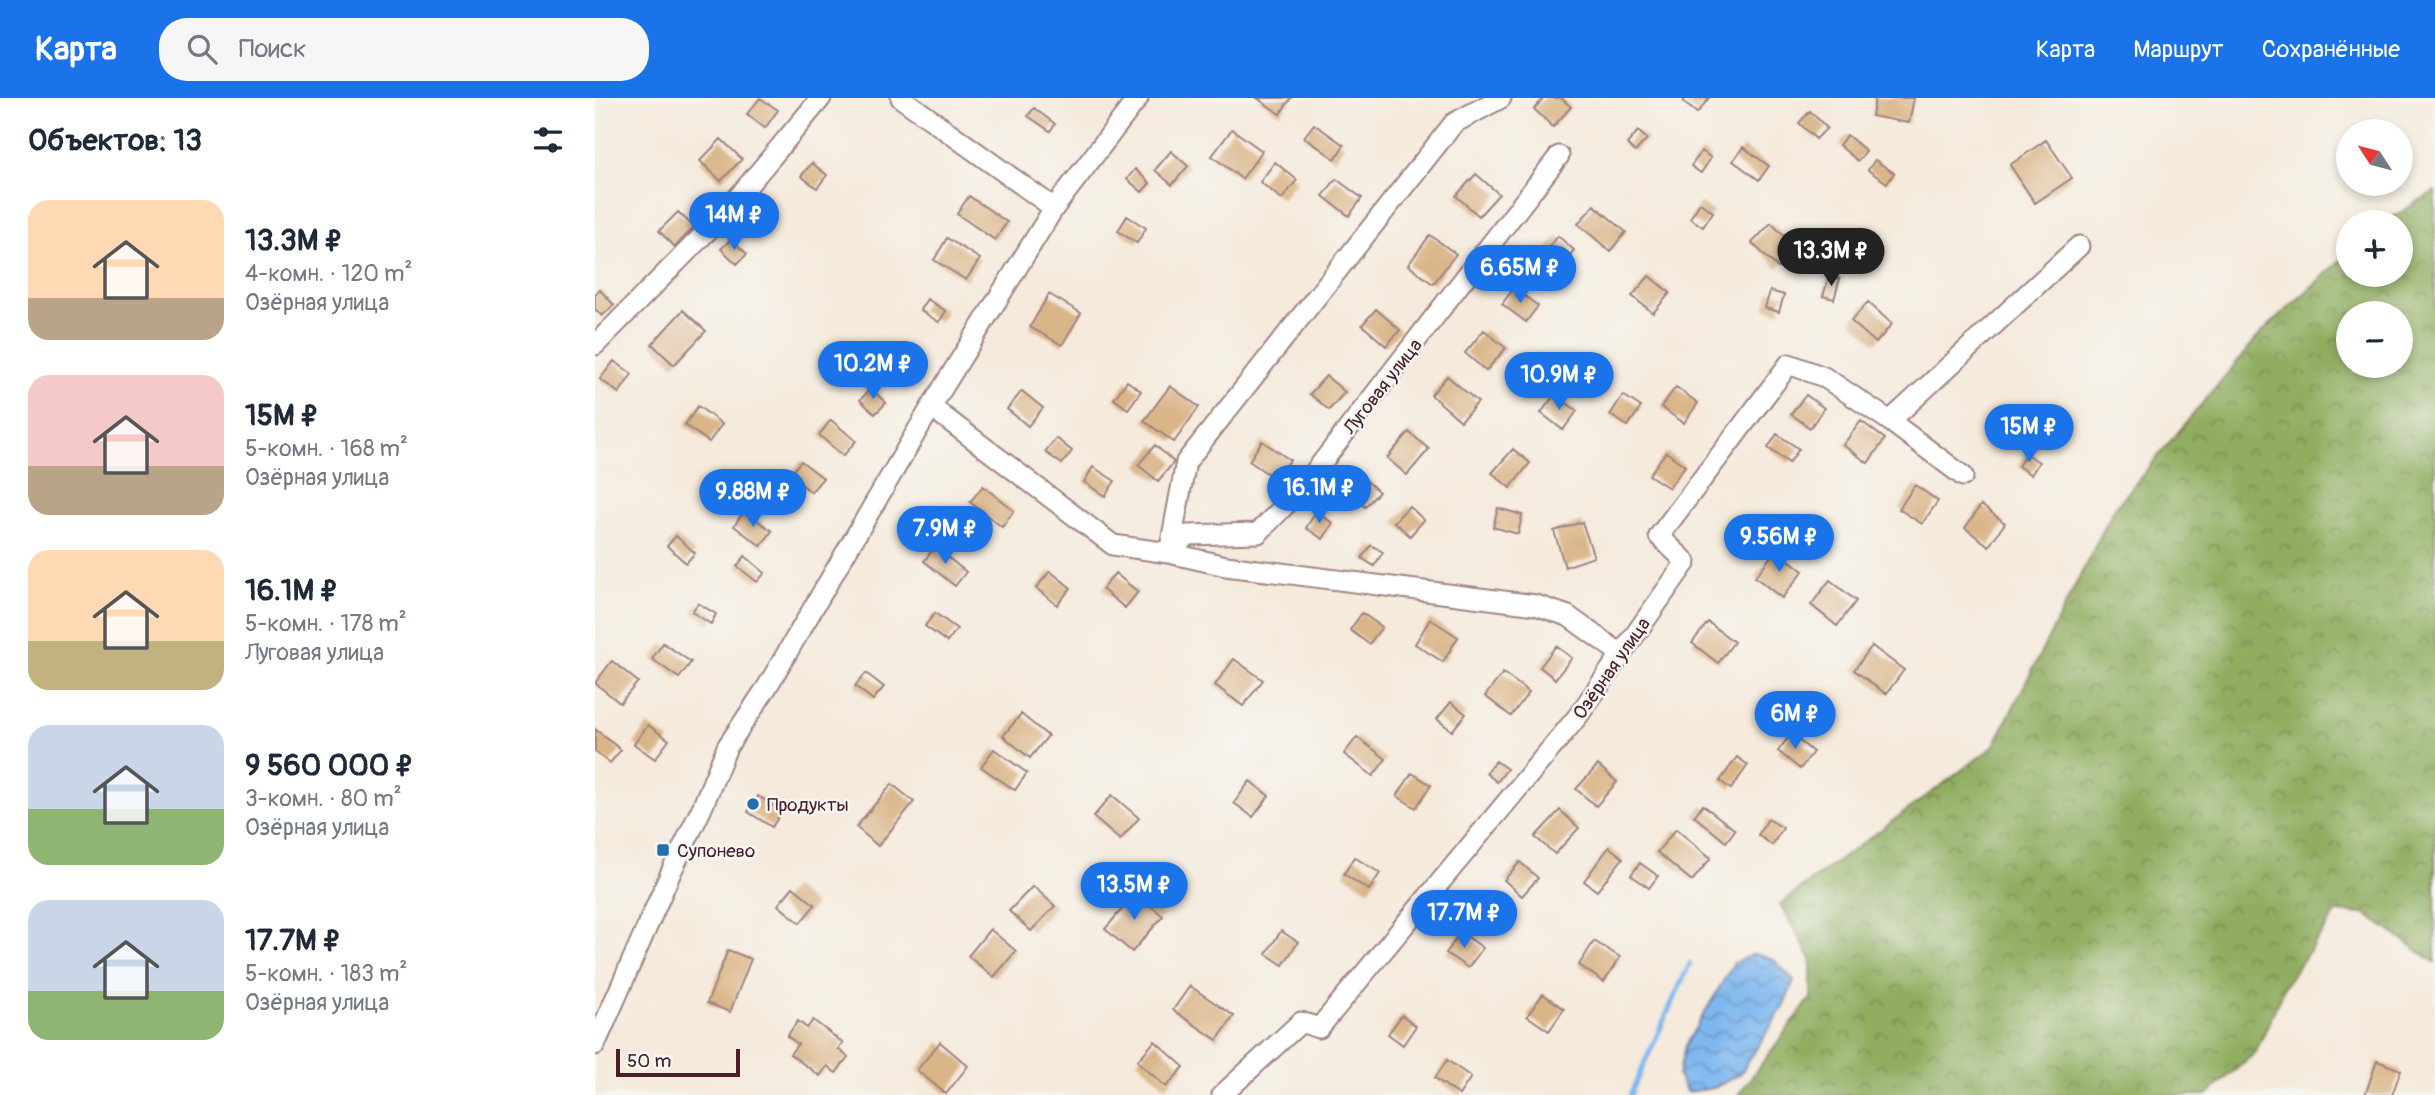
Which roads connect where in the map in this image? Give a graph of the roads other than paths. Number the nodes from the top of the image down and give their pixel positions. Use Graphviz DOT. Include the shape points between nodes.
graph roads {
  1 [pos="821,98"];
  2 [pos="901,98"];
  3 [pos="1138,98"];
  4 [pos="1501,98"];
  5 [pos="1559,156"];
  6 [pos="1054,208"];
  7 [pos="2079,246"];
  8 [pos="595,345"];
  9 [pos="931,407"];
  10 [pos="1889,421"];
  11 [pos="1963,476"];
  12 [pos="1169,553"];
  13 [pos="1621,654"];
  14 [pos="595,1045"];
  15 [pos="1222,1095"];
  1 -- 8 [label="street" via="724,214"];
  2 -- 6 [label="street"];
  3 -- 6 [label="street"];
  4 -- 12 [label="street" via="1454,123 1187,462"];
  5 -- 12 [label="street, Луговая улица" via="1285,506 1258,533 1187,535"];
  6 -- 9 [label="street"];
  7 -- 10 [label="street"];
  9 -- 12 [label="street" via="1113,545"];
  9 -- 14 [label="street" via="727,747"];
  10 -- 11 [label="street, Озёрная улица"];
  10 -- 13 [label="street, Озёрная улица" via="1824,377 1789,363 1659,536 1686,562"];
  12 -- 13 [label="street" via="1226,566 1536,605 1569,616"];
  13 -- 15 [label="street, Озёрная улица" via="1578,716 1319,1028 1301,1022"];
}
